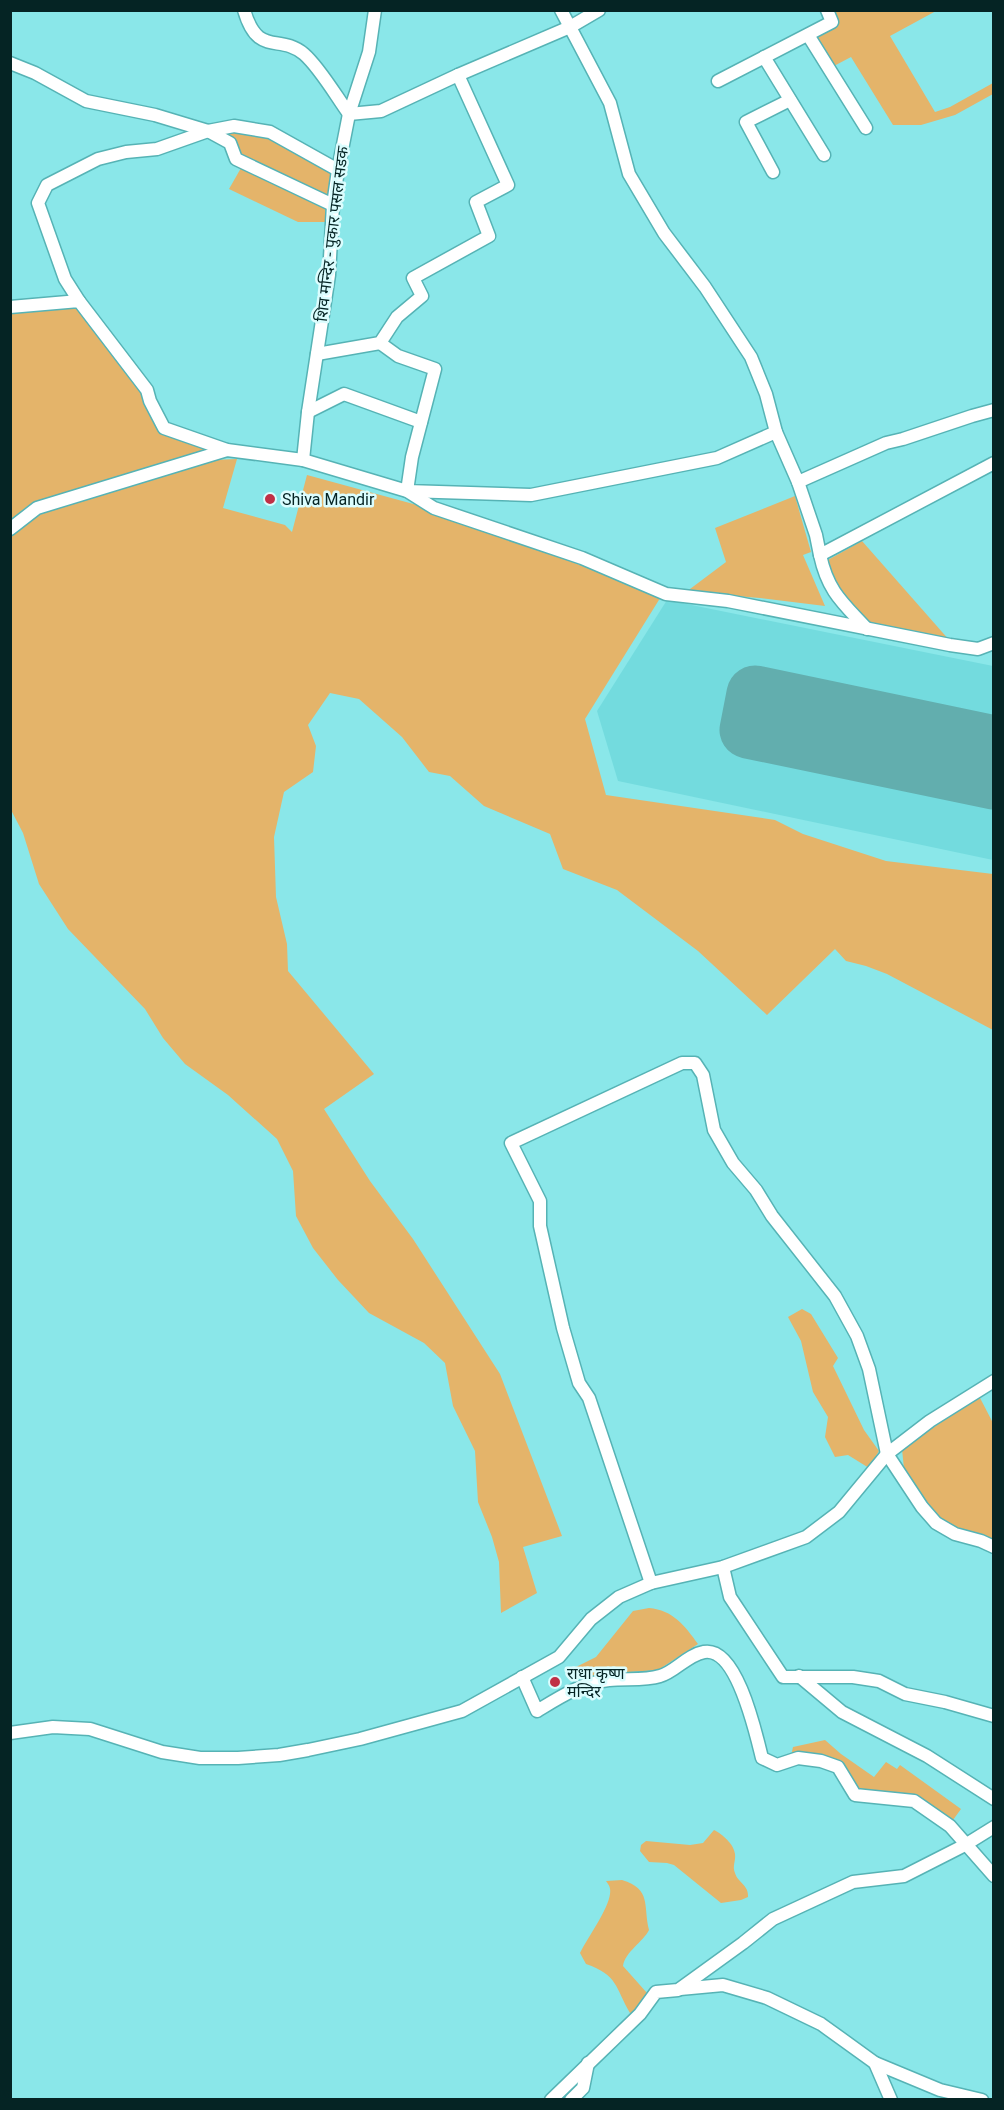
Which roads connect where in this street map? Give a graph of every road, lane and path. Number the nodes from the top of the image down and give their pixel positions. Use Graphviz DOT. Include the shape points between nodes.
graph roads {
  1 [pos="244,10"];
  2 [pos="375,10"];
  3 [pos="561,10"];
  4 [pos="599,10"];
  5 [pos="826,10"];
  6 [pos="570,27"];
  7 [pos="808,35"];
  8 [pos="764,57"];
  9 [pos="10,63"];
  10 [pos="458,75"];
  11 [pos="718,81"];
  12 [pos="790,100"];
  13 [pos="349,114"];
  14 [pos="866,128"];
  15 [pos="208,131"];
  16 [pos="824,155"];
  17 [pos="338,170"];
  18 [pos="773,172"];
  19 [pos="333,205"];
  20 [pos="79,301"];
  21 [pos="10,307"];
  22 [pos="380,343"];
  23 [pos="317,354"];
  24 [pos="993,410"];
  25 [pos="308,412"];
  26 [pos="421,422"];
  27 [pos="776,432"];
  28 [pos="227,450"];
  29 [pos="303,460"];
  30 [pos="993,463"];
  31 [pos="798,482"];
  32 [pos="407,491"];
  33 [pos="10,529"];
  34 [pos="820,555"];
  35 [pos="867,629"];
  36 [pos="993,643"];
  37 [pos="993,1381"];
  38 [pos="887,1454"];
  39 [pos="993,1547"];
  40 [pos="723,1567"];
  41 [pos="651,1583"];
  42 [pos="799,1676"];
  43 [pos="522,1677"];
  44 [pos="993,1716"];
  45 [pos="10,1733"];
  46 [pos="993,1798"];
  47 [pos="993,1827"];
  48 [pos="965,1845"];
  49 [pos="993,1876"];
  50 [pos="678,1990"];
  51 [pos="588,2063"];
  52 [pos="875,2063"];
  53 [pos="551,2100"];
  54 [pos="571,2100"];
  55 [pos="891,2100"];
  56 [pos="982,2100"];
  1 -- 13 [label="street" via="249,27 259,38 304,54"];
  2 -- 13 [label="street, शिव मन्दिर - पुकार पसल सडक" via="369,52"];
  3 -- 6 [label="street"];
  4 -- 6 [label="street"];
  5 -- 7 [label="street" via="832,22"];
  6 -- 10 [label="street"];
  6 -- 27 [label="street" via="610,102 629,174 664,233 751,357"];
  7 -- 8 [label="street"];
  7 -- 14 [label="street"];
  8 -- 11 [label="street"];
  8 -- 12 [label="street"];
  9 -- 15 [label="street" via="86,101"];
  10 -- 13 [label="street" via="381,111"];
  10 -- 22 [label="street" via="508,185 476,202 489,236 413,278 422,296 397,316"];
  12 -- 16 [label="street"];
  12 -- 18 [label="street" via="746,122"];
  13 -- 17 [label="street, शिव मन्दिर - पुकार पसल सडक"];
  15 -- 17 [label="street" via="234,126 270,132"];
  15 -- 19 [label="street" via="230,143 236,159"];
  15 -- 20 [label="street" via="157,149 98,159 46,185 38,203 65,279"];
  17 -- 19 [label="street, शिव मन्दिर - पुकार पसल सडक"];
  19 -- 23 [label="street, शिव मन्दिर - पुकार पसल सडक" via="329,275"];
  20 -- 21 [label="street"];
  20 -- 28 [label="street" via="147,390 164,428"];
  22 -- 23 [label="street"];
  22 -- 26 [label="street" via="398,356 435,369"];
  23 -- 25 [label="street, शिव मन्दिर - पुकार पसल सडक"];
  24 -- 31 [label="street" via="886,443"];
  25 -- 26 [label="street" via="344,394"];
  25 -- 29 [label="street, शिव मन्दिर - पुकार पसल सडक"];
  26 -- 32 [label="street"];
  27 -- 31 [label="street"];
  27 -- 32 [label="street" via="717,458 531,495"];
  28 -- 29 [label="street"];
  28 -- 33 [label="street" via="37,508"];
  29 -- 32 [label="street"];
  30 -- 34 [label="street"];
  31 -- 34 [label="street"];
  32 -- 35 [label="street" via="434,508 582,558 666,594 728,601"];
  34 -- 35 [label="street" via="825,577 837,596"];
  35 -- 36 [label="street" via="978,650"];
  37 -- 38 [label="street"];
  38 -- 39 [label="street" via="936,1523"];
  38 -- 40 [label="street" via="839,1512 806,1537"];
  38 -- 41 [label="street" via="869,1369 856,1336 835,1296 733,1163 714,1130 703,1075 695,1062 682,1063 511,1143 540,1201 540,1226 572,1361 589,1398"];
  40 -- 41 [label="street"];
  40 -- 42 [label="street" via="730,1597 783,1677"];
  41 -- 43 [label="street" via="619,1597 591,1619 559,1657"];
  42 -- 44 [label="street" via="879,1681 904,1694"];
  42 -- 46 [label="street" via="842,1712 927,1756"];
  43 -- 45 [label="street" via="462,1710 360,1739 279,1755 200,1758 162,1752 90,1729 53,1727"];
  43 -- 48 [label="street" via="537,1711 571,1690 609,1680 660,1676 703,1652 715,1652 724,1658 739,1683 762,1758 777,1765 798,1758 838,1767 855,1795 914,1801 950,1826"];
  47 -- 48 [label="street"];
  48 -- 49 [label="street"];
  48 -- 50 [label="street" via="904,1876 853,1882 773,1919"];
  50 -- 51 [label="street" via="656,1992 640,2014"];
  50 -- 52 [label="street" via="723,1985 767,1998 821,2024"];
  51 -- 53 [label="street"];
  51 -- 54 [label="street" via="583,2088"];
  52 -- 55 [label="street"];
  52 -- 56 [label="street" via="940,2090"];
}
